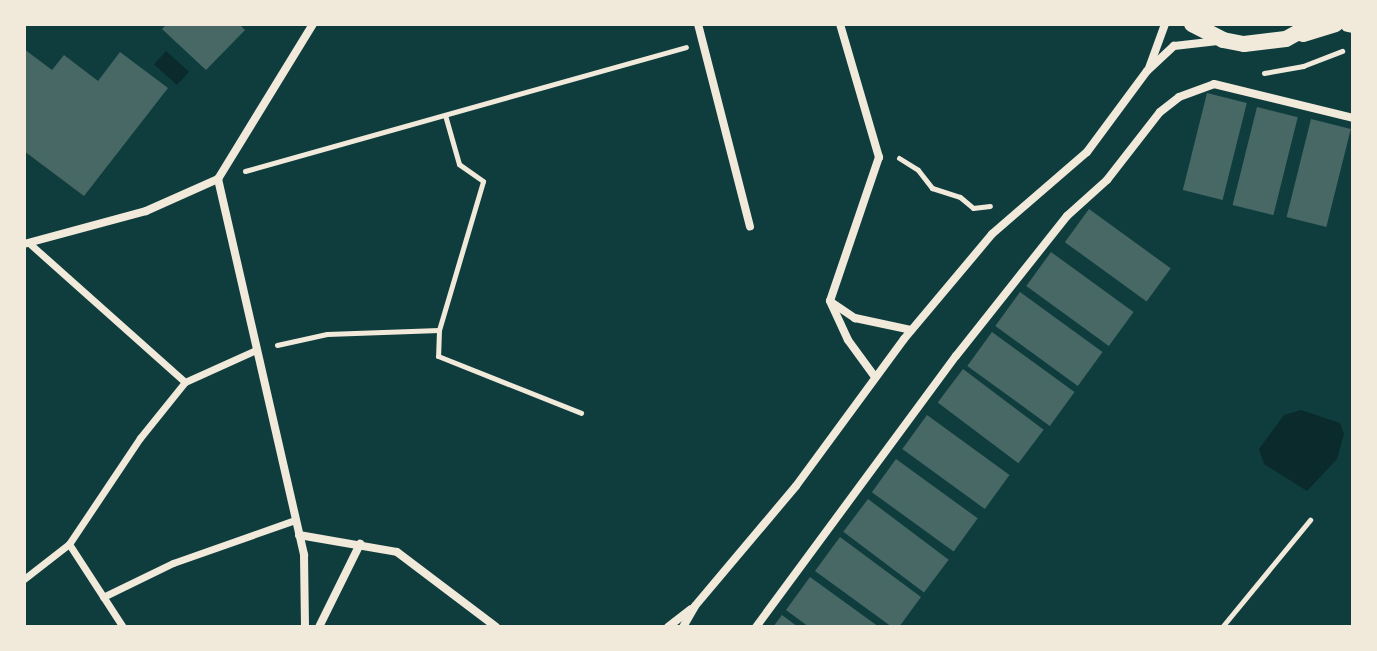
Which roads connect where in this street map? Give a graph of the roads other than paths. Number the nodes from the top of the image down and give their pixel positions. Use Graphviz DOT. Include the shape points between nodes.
graph roads {
  1 [pos="313,24"];
  2 [pos="698,24"];
  3 [pos="840,24"];
  4 [pos="1165,24"];
  5 [pos="1192,24"];
  6 [pos="1313,24"];
  7 [pos="1336,24"];
  8 [pos="1286,39"];
  9 [pos="1223,40"];
  10 [pos="1147,71"];
  11 [pos="1353,118"];
  12 [pos="218,179"];
  13 [pos="750,226"];
  14 [pos="26,244"];
  15 [pos="830,301"];
  16 [pos="911,330"];
  17 [pos="256,350"];
  18 [pos="875,377"];
  19 [pos="185,382"];
  20 [pos="295,520"];
  21 [pos="299,535"];
  22 [pos="69,544"];
  23 [pos="360,544"];
  24 [pos="24,579"];
  25 [pos="103,597"];
  26 [pos="695,606"];
  27 [pos="123,627"];
  28 [pos="305,627"];
  29 [pos="319,627"];
  30 [pos="496,627"];
  31 [pos="668,627"];
  32 [pos="683,627"];
  33 [pos="756,627"];
  1 -- 12 [label="street"];
  2 -- 13 [label="street"];
  3 -- 15 [label="street" via="879,157"];
  4 -- 10 [label="street"];
  5 -- 9 [label="main road"];
  6 -- 8 [label="main road"];
  7 -- 8 [label="main road"];
  8 -- 9 [label="main road" via="1255,44"];
  9 -- 10 [label="street" via="1174,46"];
  10 -- 16 [label="street" via="1087,152 992,234"];
  11 -- 33 [label="street" via="1214,84 1179,97 1160,112 1107,180 1067,216 956,356"];
  12 -- 14 [label="street" via="146,211"];
  12 -- 17 [label="street"];
  14 -- 19 [label="street"];
  15 -- 16 [label="street" via="855,318"];
  15 -- 18 [label="street" via="848,340"];
  16 -- 18 [label="street"];
  17 -- 19 [label="street"];
  17 -- 20 [label="street"];
  18 -- 26 [label="street" via="796,486"];
  19 -- 22 [label="street"];
  20 -- 21 [label="street"];
  20 -- 25 [label="street" via="173,563"];
  21 -- 23 [label="street"];
  21 -- 28 [label="street"];
  22 -- 24 [label="street"];
  22 -- 25 [label="street"];
  23 -- 29 [label="street"];
  23 -- 30 [label="street" via="397,552"];
  25 -- 27 [label="street"];
  26 -- 31 [label="street"];
  26 -- 32 [label="street"];
}
